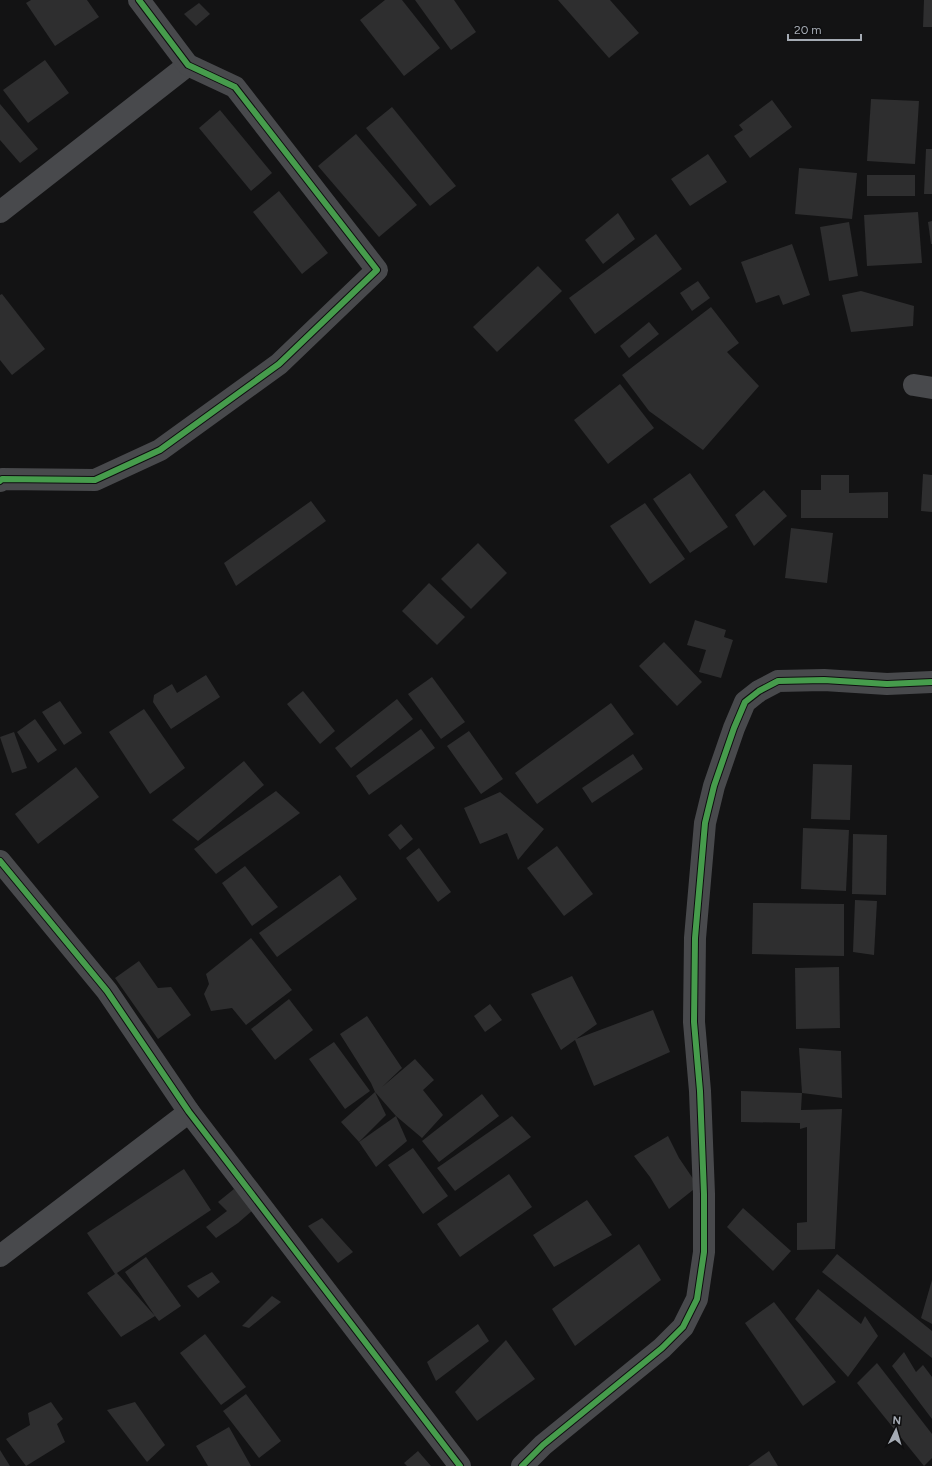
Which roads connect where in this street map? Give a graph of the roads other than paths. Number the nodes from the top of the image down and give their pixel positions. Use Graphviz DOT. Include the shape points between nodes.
graph roads {
  1 [pos="139,0"];
  2 [pos="188,66"];
  3 [pos="0,212"];
  4 [pos="0,481"];
  5 [pos="932,682"];
  6 [pos="0,861"];
  7 [pos="189,1112"];
  8 [pos="0,1256"];
  9 [pos="460,1466"];
  10 [pos="522,1466"];
  1 -- 2 [label="street"];
  2 -- 3 [label="street"];
  2 -- 4 [label="street" via="236,87 376,270 279,364 160,450 95,480"];
  5 -- 10 [label="street" via="887,684 824,680 778,681 745,702 716,779 705,824 696,923 694,1022 700,1091 704,1252 696,1299 683,1327 662,1348 543,1445"];
  6 -- 7 [label="street" via="106,991"];
  7 -- 8 [label="street"];
  7 -- 9 [label="street"];
}
